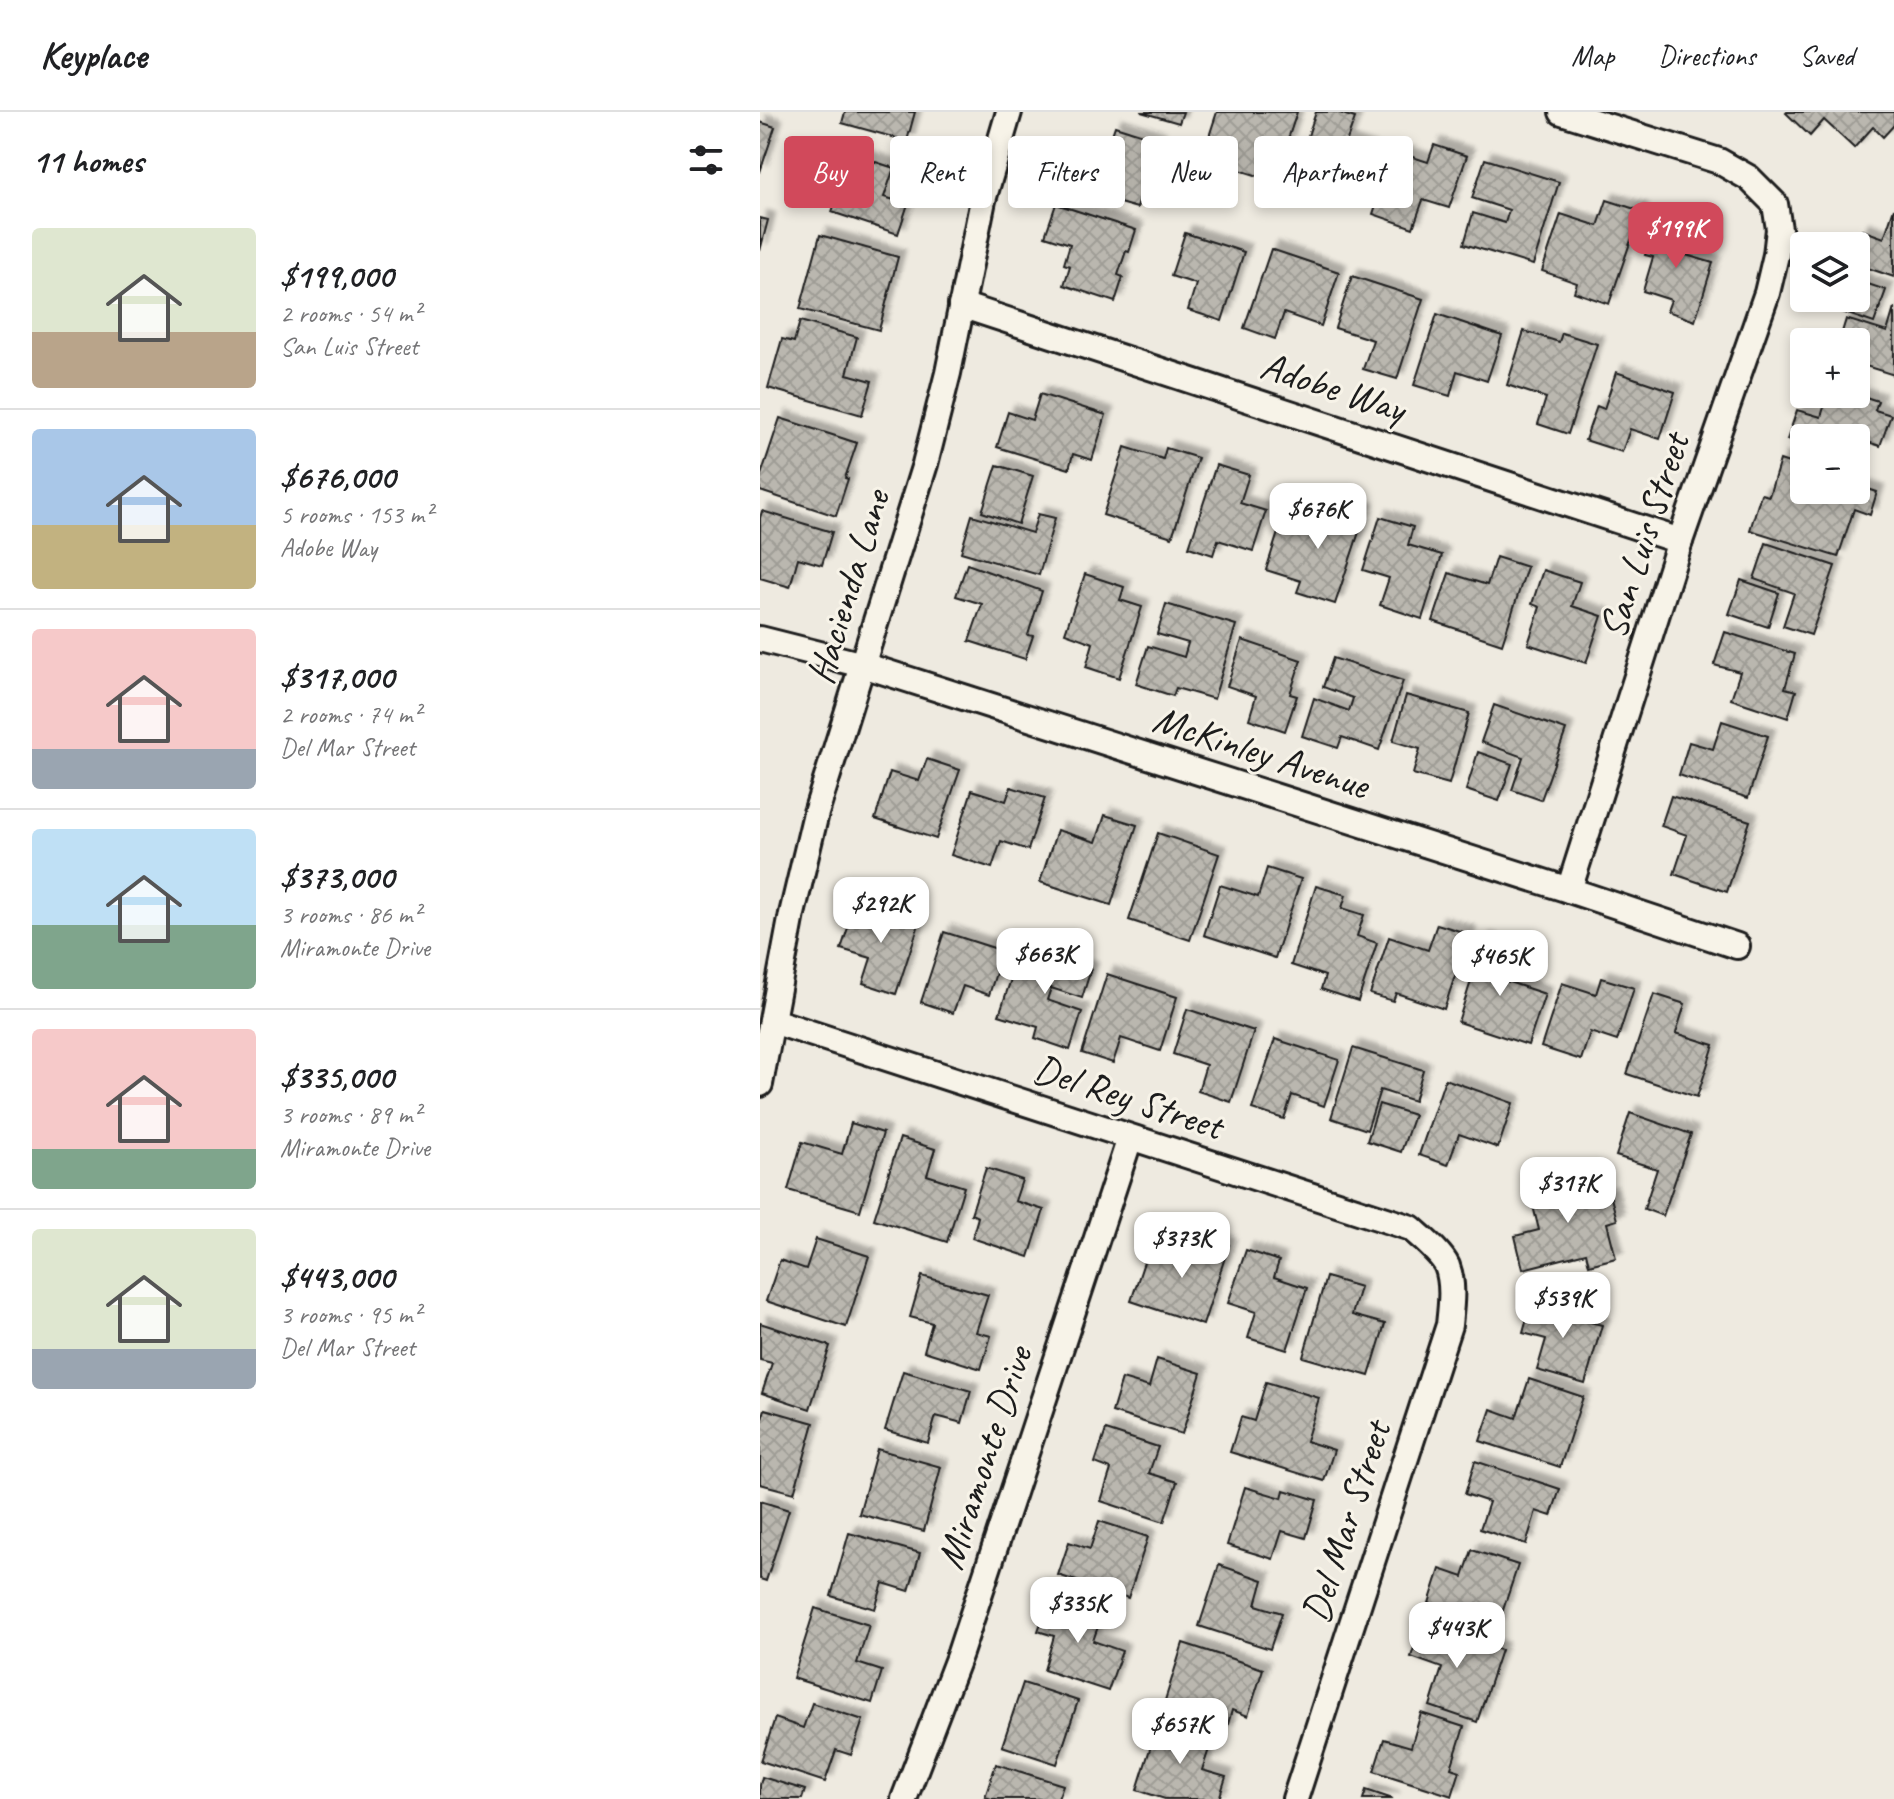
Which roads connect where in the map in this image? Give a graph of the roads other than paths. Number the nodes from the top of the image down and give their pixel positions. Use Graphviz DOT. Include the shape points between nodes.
graph roads {
  1 [pos="1009,112"];
  2 [pos="1562,112"];
  3 [pos="961,305"];
  4 [pos="1680,541"];
  5 [pos="760,639"];
  6 [pos="863,665"];
  7 [pos="1569,890"];
  8 [pos="1737,946"];
  9 [pos="773,1021"];
  10 [pos="760,1084"];
  11 [pos="1130,1138"];
  12 [pos="1446,1265"];
  13 [pos="904,1799"];
  14 [pos="1295,1799"];
  1 -- 3 [label="street, Hacienda Lane"];
  2 -- 4 [label="street, San Luis Street" via="1719,161 1749,178 1775,204 1779,229 1767,293"];
  3 -- 4 [label="street, Adobe Way"];
  3 -- 6 [label="street, Hacienda Lane" via="925,464"];
  4 -- 7 [label="street, San Luis Street"];
  5 -- 6 [label="street, McKinley Avenue"];
  6 -- 7 [label="street, McKinley Avenue"];
  6 -- 9 [label="street, Hacienda Lane" via="816,813"];
  7 -- 8 [label="street, McKinley Avenue"];
  9 -- 10 [label="street, Hacienda Lane"];
  9 -- 11 [label="street, Del Rey Street"];
  11 -- 12 [label="street, Del Rey Street" via="1411,1228"];
  11 -- 13 [label="street, Miramonte Drive" via="960,1653"];
  12 -- 14 [label="street, Del Mar Street" via="1452,1294 1449,1325"];
}
